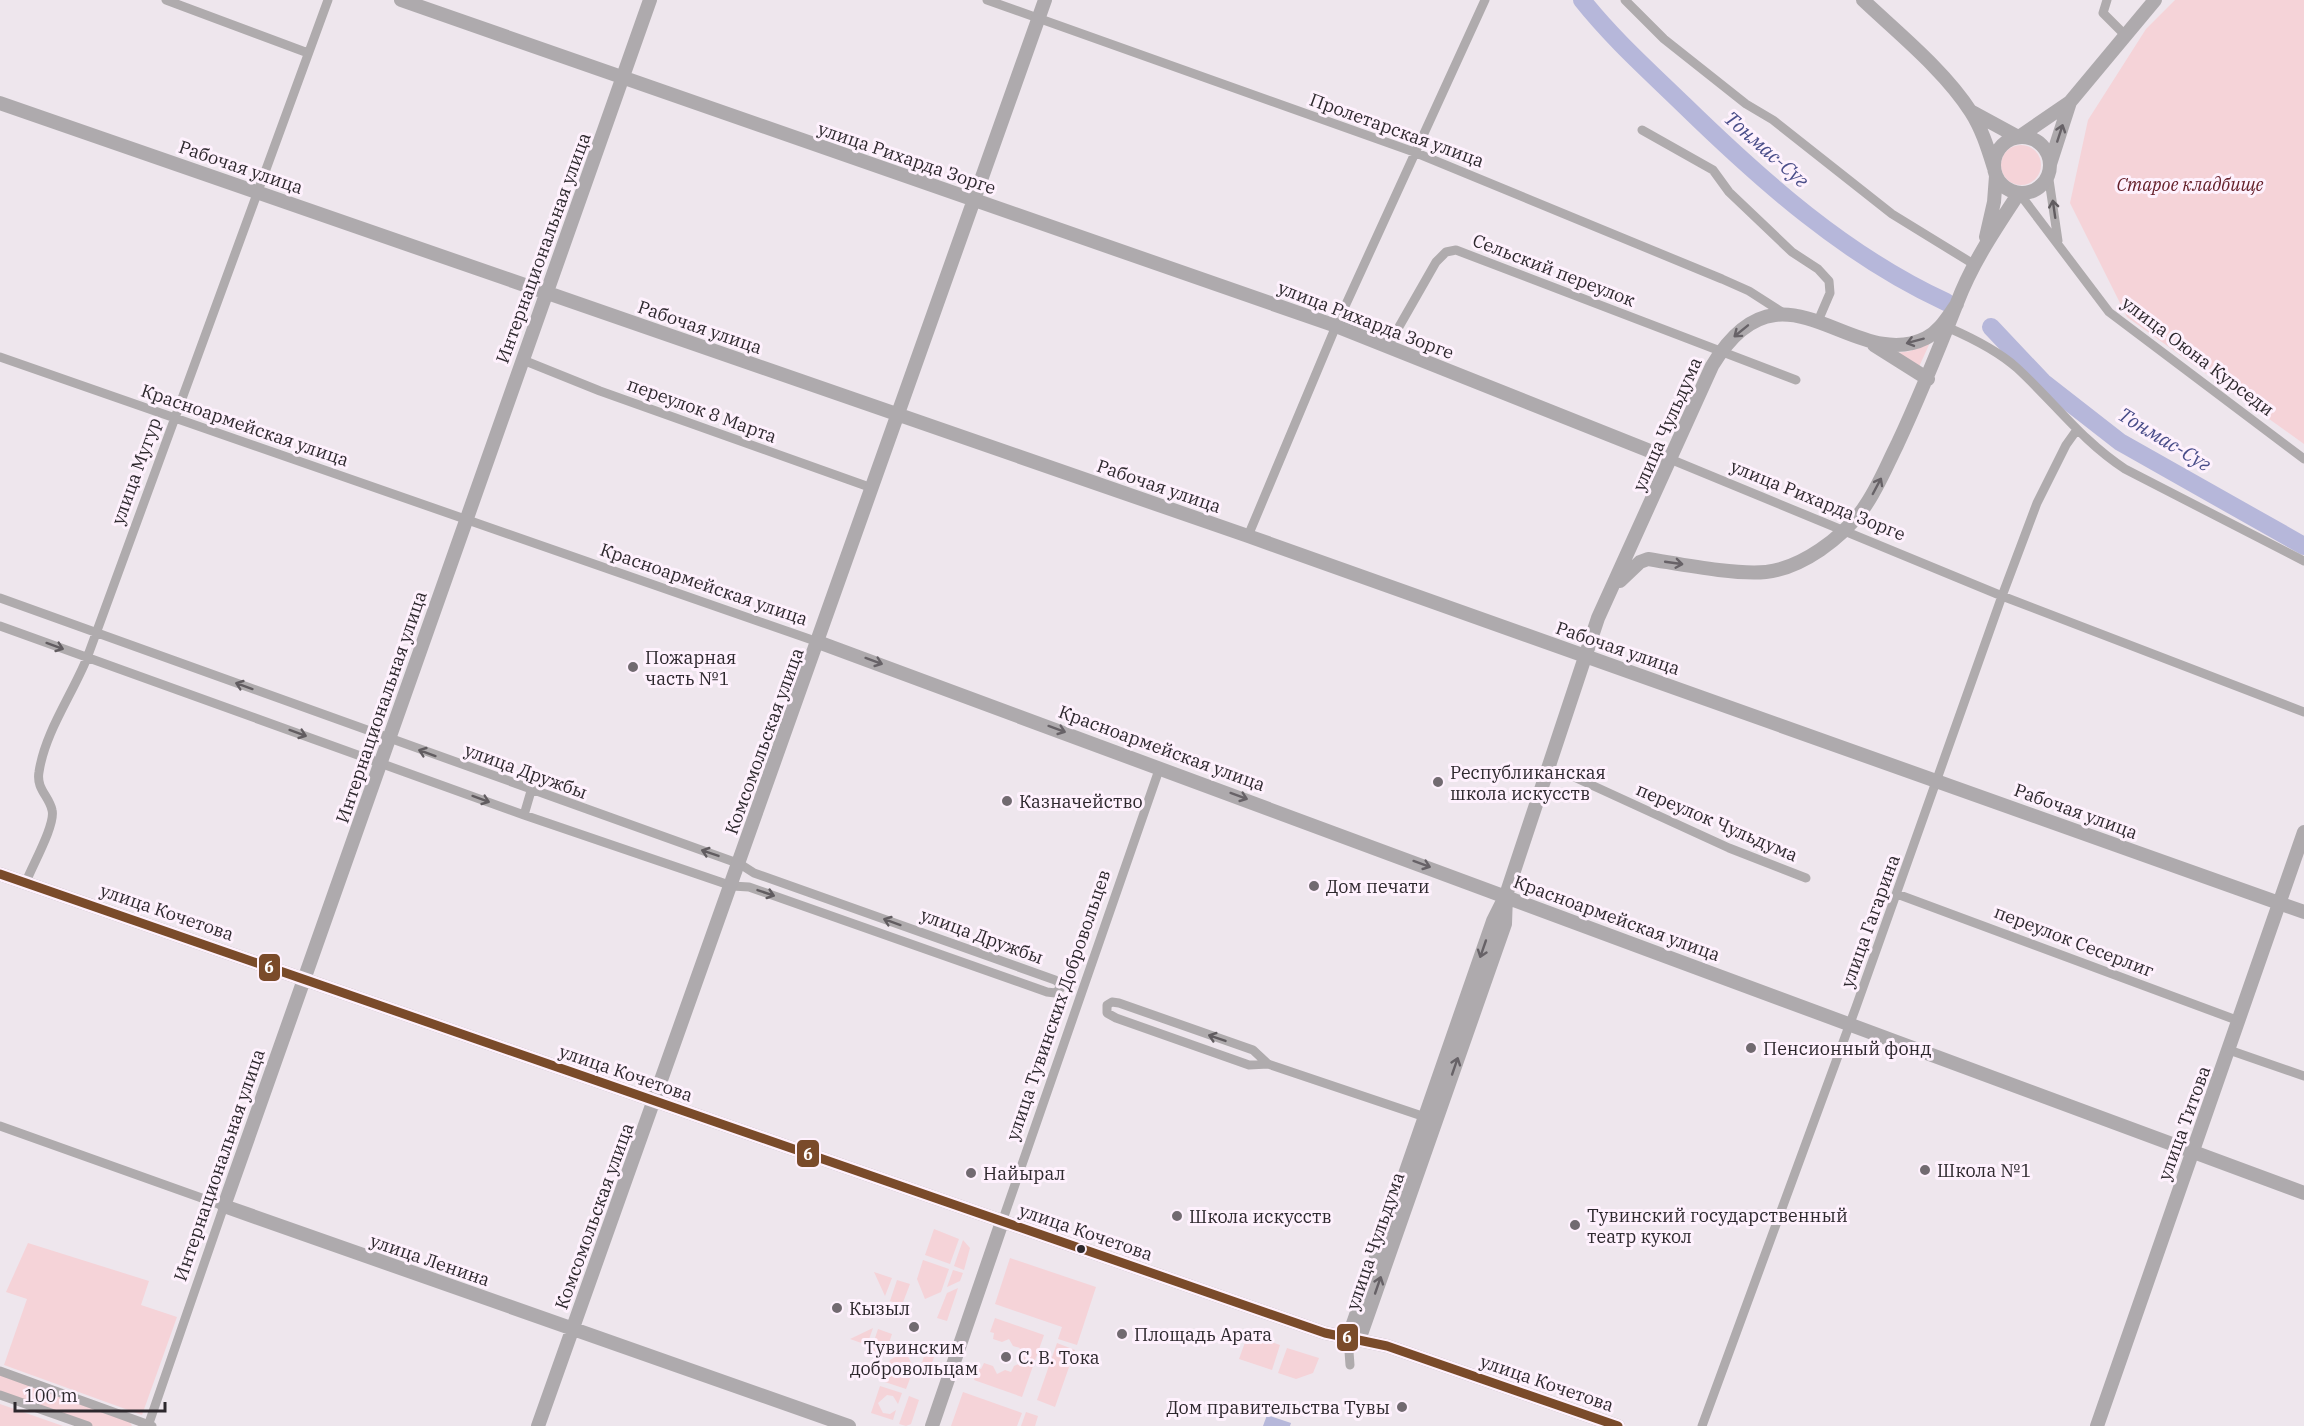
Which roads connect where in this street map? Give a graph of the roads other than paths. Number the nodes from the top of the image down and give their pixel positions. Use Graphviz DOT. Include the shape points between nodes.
graph roads {
  1 [pos="166,0"];
  2 [pos="328,0"];
  3 [pos="401,0"];
  4 [pos="650,0"];
  5 [pos="987,0"];
  6 [pos="1045,0"];
  7 [pos="1485,0"];
  8 [pos="1625,0"];
  9 [pos="1863,0"];
  10 [pos="2107,0"];
  11 [pos="2155,0"];
  12 [pos="1038,19"];
  13 [pos="2125,35"];
  14 [pos="308,53"];
  15 [pos="623,77"];
  16 [pos="2070,102"];
  17 [pos="0,103"];
  18 [pos="1971,111"];
  19 [pos="1642,130"];
  20 [pos="2019,137"];
  21 [pos="1414,152"];
  22 [pos="2049,169"];
  23 [pos="1995,172"];
  24 [pos="259,191"];
  25 [pos="2019,193"];
  26 [pos="974,201"];
  27 [pos="2059,244"];
  28 [pos="1983,248"];
  29 [pos="1975,266"];
  30 [pos="546,292"];
  31 [pos="1957,303"];
  32 [pos="1785,314"];
  33 [pos="1818,321"];
  34 [pos="1336,327"];
  35 [pos="1949,328"];
  36 [pos="1855,335"];
  37 [pos="1388,346"];
  38 [pos="1720,351"];
  39 [pos="0,357"];
  40 [pos="523,360"];
  41 [pos="1928,379"];
  42 [pos="1796,380"];
  43 [pos="898,416"];
  44 [pos="173,419"];
  45 [pos="2076,431"];
  46 [pos="1670,459"];
  47 [pos="2304,459"];
  48 [pos="872,488"];
  49 [pos="466,521"];
  50 [pos="1845,530"];
  51 [pos="1248,536"];
  52 [pos="1635,539"];
  53 [pos="1648,559"];
  54 [pos="2304,561"];
  55 [pos="1609,594"];
  56 [pos="2002,596"];
  57 [pos="0,598"];
  58 [pos="0,626"];
  59 [pos="96,632"];
  60 [pos="818,642"];
  61 [pos="1585,656"];
  62 [pos="87,658"];
  63 [pos="2304,711"];
  64 [pos="389,739"];
  65 [pos="381,763"];
  66 [pos="1160,767"];
  67 [pos="1549,768"];
  68 [pos="1936,782"];
  69 [pos="531,791"];
  70 [pos="524,815"];
  71 [pos="2304,832"];
  72 [pos="740,864"];
  73 [pos="0,874"];
  74 [pos="1806,878"];
  75 [pos="26,882"];
  76 [pos="732,886"];
  77 [pos="1897,894"];
  78 [pos="1506,895"];
  79 [pos="2279,903"];
  80 [pos="2304,912"];
  81 [pos="968,949"];
  82 [pos="963,962"];
  83 [pos="304,980"];
  84 [pos="2239,1021"];
  85 [pos="1849,1023"];
  86 [pos="2229,1050"];
  87 [pos="1268,1064"];
  88 [pos="2304,1076"];
  89 [pos="654,1102"];
  90 [pos="1430,1119"];
  91 [pos="0,1126"];
  92 [pos="2193,1152"];
  93 [pos="2304,1193"];
  94 [pos="224,1206"];
  95 [pos="1002,1222"];
  96 [pos="573,1329"];
  97 [pos="1353,1339"];
  98 [pos="0,1371"];
  99 [pos="0,1395"];
  100 [pos="88,1426"];
  101 [pos="149,1426"];
  102 [pos="538,1426"];
  103 [pos="849,1426"];
  104 [pos="933,1426"];
  105 [pos="1618,1426"];
  106 [pos="1702,1426"];
  107 [pos="2097,1426"];
  1 -- 14 [label="street"];
  2 -- 14 [label="street, улица Мугур"];
  3 -- 15 [label="main road, улица Рихарда Зорге"];
  4 -- 15 [label="main road, Интернациональная улица"];
  5 -- 12 [label="street, Пролетарская улица"];
  6 -- 12 [label="main road, Комсомольская улица"];
  7 -- 21 [label="street"];
  8 -- 29 [label="street" via="1664,39 1746,104 1773,120 1892,214"];
  9 -- 18 [label="main road" via="1931,64"];
  10 -- 13 [label="street" via="2103,13"];
  11 -- 13 [label="main road"];
  12 -- 21 [label="street, Пролетарская улица"];
  12 -- 26 [label="main road, Комсомольская улица"];
  13 -- 16 [label="main road"];
  14 -- 24 [label="street, улица Мугур"];
  15 -- 26 [label="main road, улица Рихарда Зорге"];
  15 -- 30 [label="main road, Интернациональная улица"];
  16 -- 20 [label="main road"];
  22 -- 16 [label="main road, one-way"];
  17 -- 24 [label="main road, Рабочая улица"];
  18 -- 20 [label="main road"];
  18 -- 23 [label="main road"];
  19 -- 33 [label="street" via="1713,170 1729,192 1792,252 1818,269 1829,281 1830,293"];
  20 -- 22 [label="main road" via="2036,140 2043,147"];
  20 -- 23 [label="main road" via="2010,139 1997,151"];
  21 -- 32 [label="street, Пролетарская улица" via="1722,279"];
  21 -- 34 [label="street"];
  22 -- 25 [label="main road" via="2039,187"];
  27 -- 22 [label="street, улица Оюна Курседи, one-way"];
  23 -- 25 [label="main road" via="2005,188"];
  23 -- 28 [label="main road, улица Чульдума" via="1994,201"];
  24 -- 30 [label="main road, Рабочая улица"];
  24 -- 44 [label="street, улица Мугур"];
  25 -- 27 [label="street, улица Оюна Курседи"];
  25 -- 28 [label="main road, улица Чульдума"];
  26 -- 34 [label="main road, улица Рихарда Зорге"];
  26 -- 43 [label="main road, Комсомольская улица"];
  27 -- 47 [label="street, улица Оюна Курседи" via="2100,302 2119,320"];
  28 -- 29 [label="main road, улица Чульдума"];
  29 -- 31 [label="main road, улица Чульдума"];
  30 -- 40 [label="main road, Интернациональная улица"];
  30 -- 43 [label="main road, Рабочая улица"];
  31 -- 35 [label="main road, улица Чульдума"];
  31 -- 36 [label="main road, улица Чульдума, one-way" via="1937,331 1915,342 1885,343"];
  32 -- 33 [label="main road, улица Чульдума"];
  32 -- 38 [label="main road, улица Чульдума, one-way" via="1749,324"];
  33 -- 36 [label="main road, улица Чульдума"];
  34 -- 37 [label="main road, улица Рихарда Зорге"];
  34 -- 51 [label="street"];
  35 -- 41 [label="main road, улица Чульдума"];
  35 -- 45 [label="street" via="2015,366"];
  36 -- 41 [label="main road"];
  37 -- 38 [label="street, Сельский переулок" via="1436,262 1446,252 1455,250"];
  37 -- 46 [label="main road, улица Рихарда Зорге"];
  38 -- 42 [label="street"];
  38 -- 46 [label="main road, улица Чульдума"];
  39 -- 44 [label="street, Красноармейская улица"];
  40 -- 48 [label="street, переулок 8 Марта"];
  40 -- 49 [label="main road, Интернациональная улица"];
  50 -- 41 [label="main road, улица Чульдума, one-way" via="1876,490"];
  43 -- 48 [label="main road, Комсомольская улица"];
  43 -- 51 [label="main road, Рабочая улица"];
  44 -- 49 [label="street, Красноармейская улица"];
  44 -- 59 [label="street, улица Мугур"];
  45 -- 54 [label="street" via="2126,469"];
  45 -- 56 [label="street, улица Гагарина" via="2037,503"];
  46 -- 50 [label="street, улица Рихарда Зорге"];
  46 -- 52 [label="main road, улица Чульдума"];
  48 -- 60 [label="main road, Комсомольская улица"];
  49 -- 60 [label="street, Красноармейская улица"];
  49 -- 64 [label="main road, Интернациональная улица"];
  53 -- 50 [label="main road, улица Чульдума, one-way" via="1765,572 1815,552"];
  50 -- 56 [label="street, улица Рихарда Зорге"];
  51 -- 61 [label="main road, Рабочая улица"];
  52 -- 53 [label="main road"];
  52 -- 55 [label="main road, улица Чульдума"];
  53 -- 55 [label="main road, улица Чульдума" via="1640,561"];
  55 -- 61 [label="main road, улица Чульдума"];
  56 -- 63 [label="street, улица Рихарда Зорге"];
  56 -- 68 [label="street, улица Гагарина"];
  57 -- 59 [label="street, улица Дружбы"];
  58 -- 62 [label="street, улица Дружбы, one-way"];
  59 -- 62 [label="street, улица Мугур"];
  64 -- 59 [label="street, улица Дружбы, one-way"];
  60 -- 66 [label="main road, Красноармейская улица, one-way"];
  60 -- 72 [label="main road, Комсомольская улица"];
  61 -- 67 [label="main road, улица Чульдума"];
  61 -- 68 [label="main road, Рабочая улица"];
  62 -- 65 [label="street, улица Дружбы, one-way"];
  62 -- 75 [label="street, улица Мугур" via="58,716 38,773 39,788 52,809 53,821"];
  64 -- 65 [label="main road, Интернациональная улица"];
  69 -- 64 [label="street, улица Дружбы, one-way"];
  65 -- 70 [label="street, улица Дружбы, one-way"];
  65 -- 83 [label="main road, Интернациональная улица"];
  66 -- 78 [label="main road, Красноармейская улица, one-way"];
  66 -- 95 [label="street, улица Тувинских Добровольцев"];
  67 -- 74 [label="street, переулок Чульдума"];
  67 -- 78 [label="main road, улица Чульдума"];
  68 -- 77 [label="street, улица Гагарина"];
  68 -- 79 [label="main road, Рабочая улица"];
  69 -- 70 [label="street"];
  72 -- 69 [label="street, улица Дружбы, one-way"];
  70 -- 76 [label="street, улица Дружбы"];
  71 -- 79 [label="main road, улица Титова"];
  72 -- 76 [label="main road, Комсомольская улица"];
  81 -- 72 [label="street, улица Дружбы, one-way" via="754,873"];
  73 -- 75 [label="main road, улица Кочетова"];
  75 -- 83 [label="main road, улица Кочетова"];
  76 -- 82 [label="street, улица Дружбы, one-way" via="749,887"];
  76 -- 89 [label="main road, Комсомольская улица"];
  77 -- 84 [label="street, переулок Сесерлиг"];
  77 -- 85 [label="street, улица Гагарина"];
  78 -- 85 [label="main road, Красноармейская улица"];
  78 -- 90 [label="main road, улица Чульдума" via="1493,921"];
  79 -- 80 [label="main road, Рабочая улица"];
  79 -- 84 [label="main road, улица Титова"];
  81 -- 82 [label="street"];
  81 -- 82 [label="street, улица Дружбы" via="1055,980 1060,989 1050,993"];
  83 -- 89 [label="main road, улица Кочетова"];
  83 -- 94 [label="main road, Интернациональная улица"];
  84 -- 86 [label="main road, улица Титова"];
  85 -- 92 [label="main road, Красноармейская улица"];
  85 -- 106 [label="street, улица Гагарина"];
  86 -- 88 [label="street"];
  86 -- 92 [label="main road, улица Титова"];
  87 -- 87 [label="street, one-way" via="1253,1050 1119,1003 1107,1005 1107,1013 1116,1018 1249,1065"];
  87 -- 90 [label="street"];
  89 -- 95 [label="main road, улица Кочетова"];
  89 -- 96 [label="main road, Комсомольская улица"];
  90 -- 97 [label="main road, улица Чульдума"];
  91 -- 94 [label="street, улица Ленина"];
  92 -- 93 [label="main road, Красноармейская улица"];
  92 -- 107 [label="main road, улица Титова"];
  94 -- 96 [label="main road, улица Ленина"];
  94 -- 101 [label="street, Интернациональная улица"];
  95 -- 97 [label="main road, улица Кочетова" via="1325,1333"];
  95 -- 104 [label="main road, улица Тувинских Добровольцев"];
  96 -- 102 [label="main road, Комсомольская улица"];
  96 -- 103 [label="main road, улица Ленина"];
  97 -- 105 [label="main road, улица Кочетова" via="1387,1346"];
  98 -- 101 [label="street"];
  99 -- 100 [label="street"];
}
